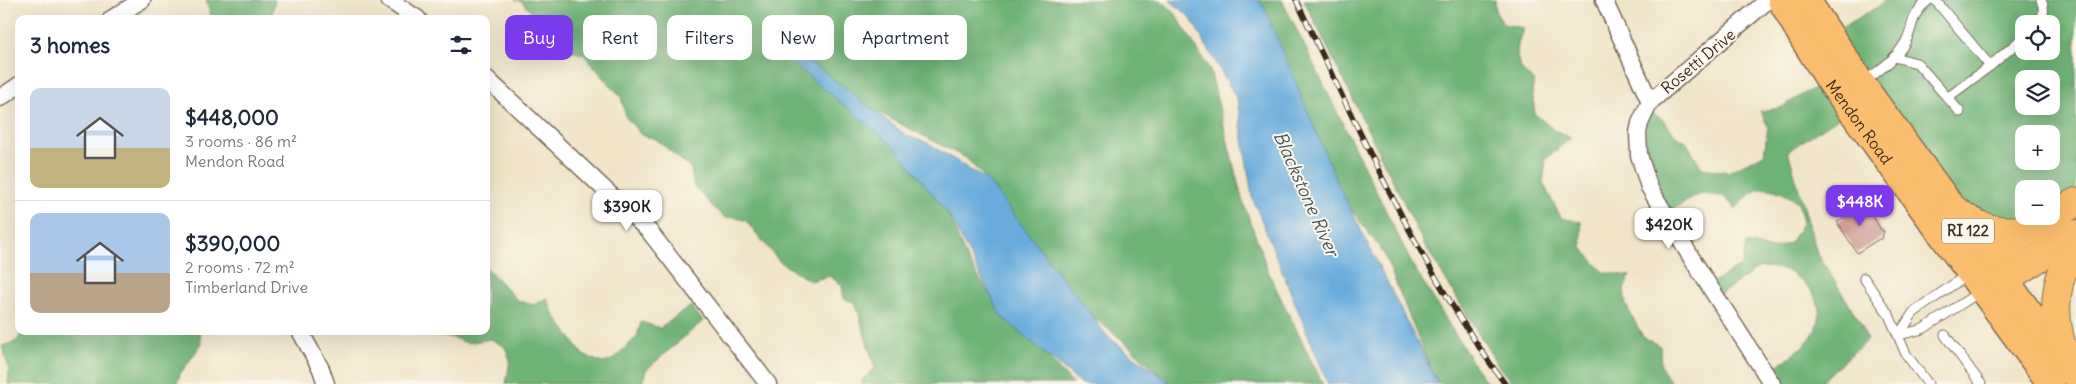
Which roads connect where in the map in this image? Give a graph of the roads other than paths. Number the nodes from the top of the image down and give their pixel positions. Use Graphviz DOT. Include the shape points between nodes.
graph roads {
  1 [pos="142,0"];
  2 [pos="389,0"];
  3 [pos="1604,0"];
  4 [pos="1768,0"];
  5 [pos="1781,0"];
  6 [pos="1807,0"];
  7 [pos="1929,0"];
  8 [pos="1935,0"];
  9 [pos="2041,0"];
  10 [pos="118,15"];
  11 [pos="412,15"];
  12 [pos="2044,15"];
  13 [pos="2015,45"];
  14 [pos="1894,57"];
  15 [pos="1990,66"];
  16 [pos="490,82"];
  17 [pos="15,88"];
  18 [pos="1853,92"];
  19 [pos="0,98"];
  20 [pos="1947,98"];
  21 [pos="1650,102"];
  22 [pos="1960,112"];
  23 [pos="2076,202"];
  24 [pos="1950,206"];
  25 [pos="2060,212"];
  26 [pos="2035,225"];
  27 [pos="2040,225"];
  28 [pos="2076,234"];
  29 [pos="2076,245"];
  30 [pos="1986,277"];
  31 [pos="1864,278"];
  32 [pos="302,335"];
  33 [pos="1899,335"];
  34 [pos="1945,335"];
  35 [pos="2067,378"];
  36 [pos="326,384"];
  37 [pos="768,384"];
  38 [pos="1772,384"];
  39 [pos="1928,384"];
  40 [pos="1981,384"];
  1 -- 10 [label="street"];
  2 -- 11 [label="street"];
  3 -- 21 [label="street"];
  4 -- 21 [label="street, Rosetti Drive"];
  5 -- 18 [label="main road, Mendon Road / RI 122" via="1802,38"];
  6 -- 18 [label="main road, Mendon Road / RI 122"];
  7 -- 14 [label="lane" via="1914,14 1904,46"];
  8 -- 15 [label="lane"];
  9 -- 12 [label="lane"];
  13 -- 15 [label="lane"];
  14 -- 18 [label="lane"];
  14 -- 20 [label="lane" via="1917,63"];
  15 -- 20 [label="lane"];
  16 -- 37 [label="street" via="649,231"];
  17 -- 19 [label="street"];
  18 -- 24 [label="main road, Mendon Road / RI 122"];
  18 -- 30 [label="main road, Mendon Road / RI 122"];
  20 -- 22 [label="lane"];
  21 -- 38 [label="street" via="1638,133 1639,155 1649,187"];
  23 -- 25 [label="highway"];
  24 -- 26 [label="highway" via="1973,222 1996,230 2018,230"];
  24 -- 30 [label="main road, Mendon Road / RI 122"];
  27 -- 30 [label="highway" via="2013,242"];
  28 -- 30 [label="highway"];
  29 -- 35 [label="highway" via="2060,276 2056,304"];
  30 -- 33 [label="lane" via="1923,328"];
  30 -- 33 [label="lane" via="1913,313"];
  30 -- 35 [label="main road, Mendon Road / RI 122"];
  31 -- 33 [label="lane"];
  32 -- 36 [label="street"];
  33 -- 39 [label="lane" via="1906,354"];
  34 -- 40 [label="lane"];
}
